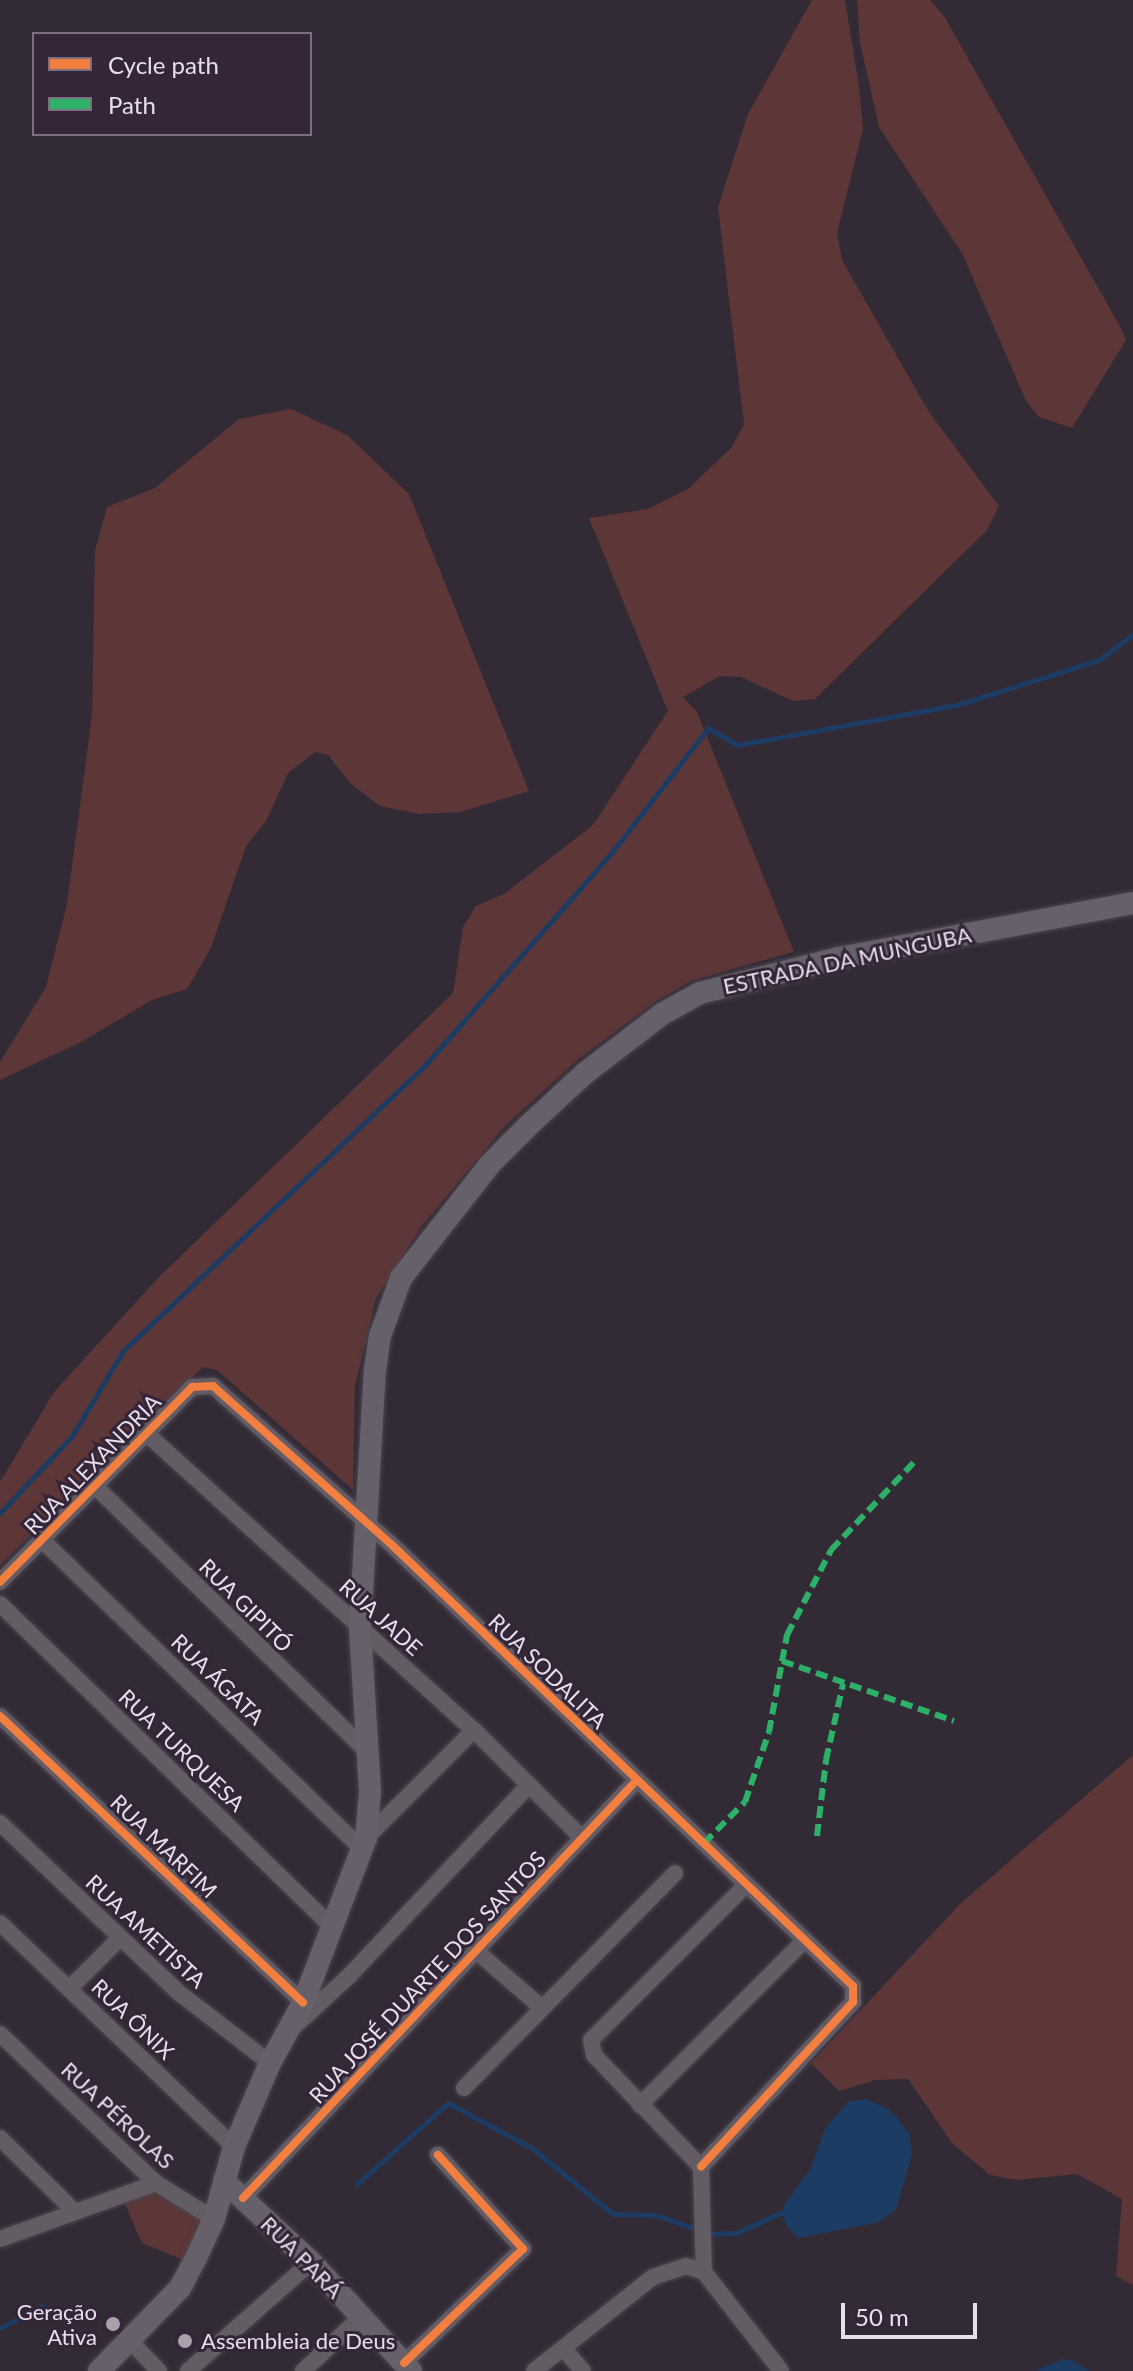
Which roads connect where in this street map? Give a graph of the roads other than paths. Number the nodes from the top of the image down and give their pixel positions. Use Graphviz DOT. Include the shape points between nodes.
graph roads {
  1 [pos="1133,903"];
  2 [pos="213,1386"];
  3 [pos="147,1434"];
  4 [pos="95,1486"];
  5 [pos="369,1525"];
  6 [pos="43,1541"];
  7 [pos="0,1582"];
  8 [pos="0,1604"];
  9 [pos="360,1628"];
  10 [pos="0,1716"];
  11 [pos="474,1730"];
  12 [pos="369,1753"];
  13 [pos="636,1781"];
  14 [pos="529,1785"];
  15 [pos="0,1823"];
  16 [pos="582,1838"];
  17 [pos="364,1843"];
  18 [pos="675,1873"];
  19 [pos="746,1885"];
  20 [pos="0,1923"];
  21 [pos="333,1928"];
  22 [pos="120,1938"];
  23 [pos="804,1941"];
  24 [pos="475,1950"];
  25 [pos="69,1989"];
  26 [pos="303,2003"];
  27 [pos="541,2007"];
  28 [pos="0,2034"];
  29 [pos="285,2034"];
  30 [pos="270,2063"];
  31 [pos="464,2088"];
  32 [pos="640,2105"];
  33 [pos="0,2138"];
  34 [pos="234,2147"];
  35 [pos="438,2155"];
  36 [pos="701,2167"];
  37 [pos="224,2181"];
  38 [pos="156,2183"];
  39 [pos="243,2198"];
  40 [pos="72,2209"];
  41 [pos="214,2219"];
  42 [pos="0,2239"];
  43 [pos="311,2262"];
  44 [pos="704,2272"];
  45 [pos="361,2317"];
  46 [pos="130,2341"];
  47 [pos="563,2348"];
  48 [pos="407,2367"];
  49 [pos="99,2371"];
  50 [pos="159,2371"];
  51 [pos="188,2371"];
  52 [pos="303,2371"];
  53 [pos="534,2371"];
  54 [pos="583,2371"];
  55 [pos="781,2371"];
  1 -- 5 [label="main road, ESTRADA DA MUNGUBA" via="745,978 700,993 662,1014 584,1074 490,1164 401,1278 380,1336 375,1370"];
  2 -- 3 [label="street, RUA ALEXANDRIA" via="192,1387"];
  2 -- 5 [label="street, RUA SODALITA"];
  3 -- 4 [label="street, RUA ALEXANDRIA"];
  3 -- 9 [label="street, RUA JADE"];
  4 -- 6 [label="street, RUA ALEXANDRIA"];
  4 -- 12 [label="street, RUA GIPITÓ"];
  5 -- 9 [label="main road, ESTRADA DA MUNGUBA"];
  5 -- 13 [label="street, RUA SODALITA"];
  6 -- 7 [label="street, RUA ALEXANDRIA"];
  6 -- 17 [label="street, RUA ÁGATA"];
  8 -- 21 [label="street, RUA TURQUESA"];
  9 -- 11 [label="street, RUA JADE"];
  9 -- 12 [label="main road, ESTRADA DA MUNGUBA"];
  10 -- 26 [label="street, RUA MARFIM"];
  11 -- 14 [label="street, RUA JADE"];
  11 -- 17 [label="street"];
  12 -- 17 [label="main road, ESTRADA DA MUNGUBA"];
  13 -- 16 [label="street, RUA JOSÉ DUARTE DOS SANTOS"];
  13 -- 19 [label="street, RUA SODALITA"];
  14 -- 16 [label="street, RUA JADE"];
  14 -- 29 [label="street" via="350,1975"];
  15 -- 22 [label="street, RUA AMETISTA"];
  16 -- 24 [label="street, RUA JOSÉ DUARTE DOS SANTOS"];
  17 -- 21 [label="main road, ESTRADA DA MUNGUBA"];
  18 -- 27 [label="street"];
  19 -- 23 [label="street, RUA SODALITA"];
  19 -- 32 [label="street" via="591,2040 594,2055"];
  20 -- 25 [label="street, RUA ÔNIX"];
  21 -- 26 [label="main road, ESTRADA DA MUNGUBA"];
  22 -- 25 [label="street"];
  22 -- 30 [label="street, RUA AMETISTA" via="225,2032"];
  23 -- 32 [label="street"];
  23 -- 36 [label="street, RUA SODALITA" via="853,1986 853,2002"];
  24 -- 27 [label="street"];
  24 -- 39 [label="street, RUA JOSÉ DUARTE DOS SANTOS"];
  25 -- 34 [label="street, RUA ÔNIX"];
  26 -- 29 [label="main road, ESTRADA DA MUNGUBA"];
  27 -- 31 [label="street"];
  28 -- 38 [label="street, RUA PÉROLAS"];
  29 -- 30 [label="main road, ESTRADA DA MUNGUBA"];
  30 -- 34 [label="main road, ESTRADA DA MUNGUBA"];
  32 -- 36 [label="street"];
  33 -- 40 [label="street"];
  34 -- 37 [label="main road, ESTRADA DA MUNGUBA"];
  35 -- 48 [label="street" via="523,2249"];
  36 -- 44 [label="street"];
  37 -- 39 [label="main road, RUA PARÁ"];
  37 -- 41 [label="main road, ESTRADA DA MUNGUBA"];
  38 -- 40 [label="street"];
  38 -- 41 [label="street, RUA PÉROLAS"];
  39 -- 43 [label="main road, RUA PARÁ"];
  40 -- 42 [label="street"];
  41 -- 46 [label="main road, ESTRADA DA MUNGUBA" via="180,2288"];
  43 -- 45 [label="main road, RUA PARÁ"];
  43 -- 51 [label="street"];
  44 -- 47 [label="street" via="686,2266 653,2277"];
  44 -- 55 [label="street"];
  45 -- 48 [label="main road, RUA PARÁ"];
  45 -- 52 [label="street"];
  46 -- 49 [label="main road, ESTRADA DA MUNGUBA"];
  46 -- 50 [label="street"];
  47 -- 53 [label="street"];
  47 -- 54 [label="street"];
}
